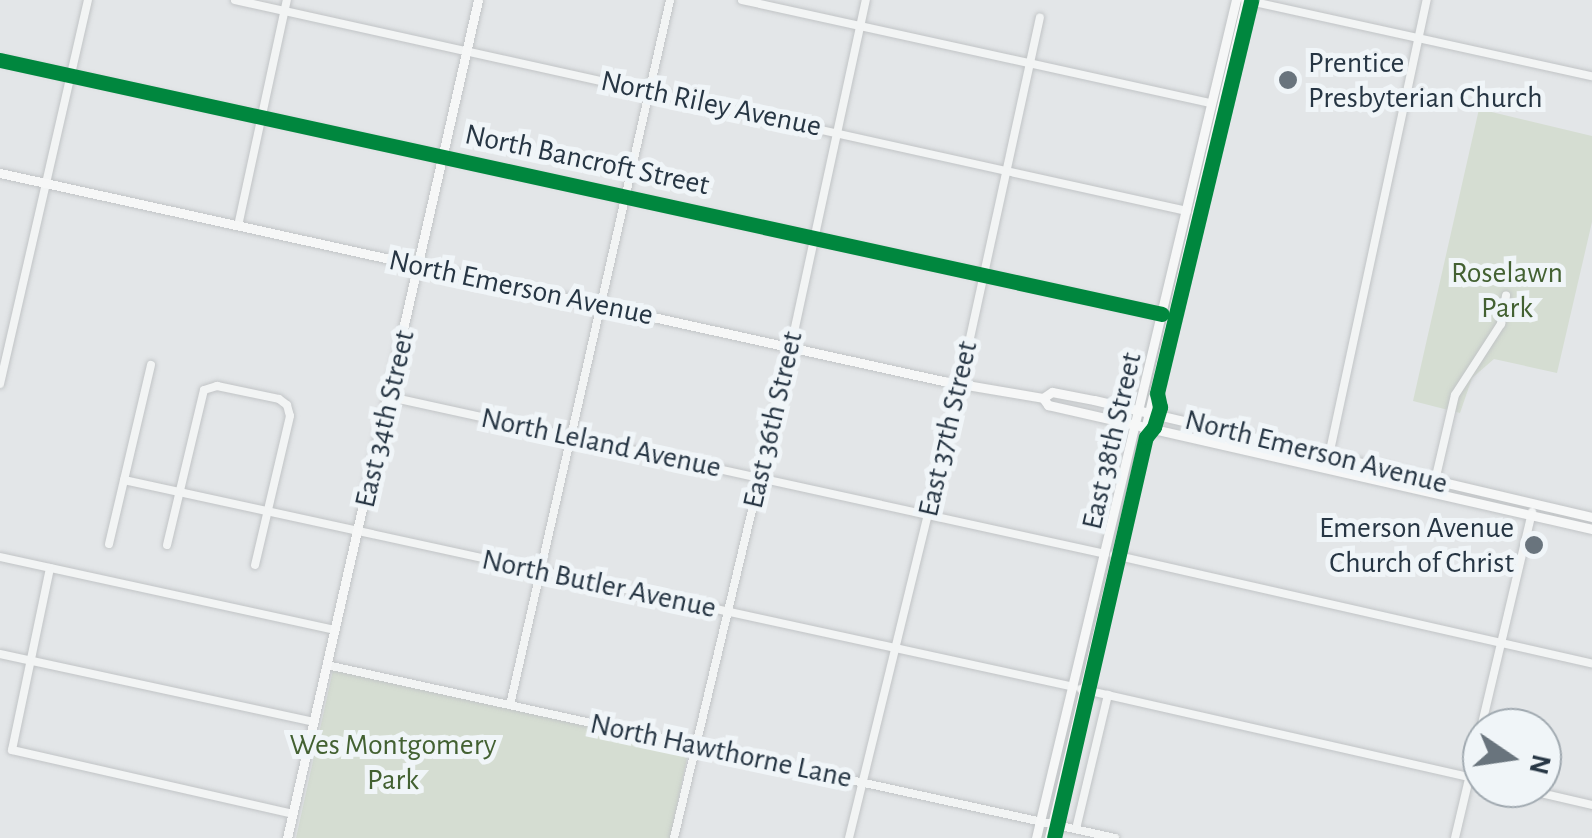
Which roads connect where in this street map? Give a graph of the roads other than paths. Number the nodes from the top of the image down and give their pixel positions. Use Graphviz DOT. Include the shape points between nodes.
graph roads {
  1 [pos="88,0"];
  2 [pos="234,0"];
  3 [pos="287,0"];
  4 [pos="478,0"];
  5 [pos="670,0"];
  6 [pos="742,0"];
  7 [pos="866,0"];
  8 [pos="1236,0"];
  9 [pos="1246,0"];
  10 [pos="1427,0"];
  11 [pos="1267,2"];
  12 [pos="284,11"];
  13 [pos="1040,18"];
  14 [pos="860,26"];
  15 [pos="1419,39"];
  16 [pos="466,51"];
  17 [pos="0,60"];
  18 [pos="1030,64"];
  19 [pos="72,76"];
  20 [pos="1592,76"];
  21 [pos="650,91"];
  22 [pos="1212,104"];
  23 [pos="261,117"];
  24 [pos="838,132"];
  25 [pos="444,157"];
  26 [pos="1006,169"];
  27 [pos="0,173"];
  28 [pos="48,184"];
  29 [pos="627,197"];
  30 [pos="1187,211"];
  31 [pos="238,226"];
  32 [pos="814,238"];
  33 [pos="420,266"];
  34 [pos="982,275"];
  35 [pos="1506,296"];
  36 [pos="604,305"];
  37 [pos="1162,314"];
  38 [pos="791,346"];
  39 [pos="151,366"];
  40 [pos="0,384"];
  41 [pos="960,384"];
  42 [pos="390,397"];
  43 [pos="1043,398"];
  44 [pos="1144,411"];
  45 [pos="1140,424"];
  46 [pos="573,437"];
  47 [pos="1328,458"];
  48 [pos="1326,469"];
  49 [pos="760,478"];
  50 [pos="124,480"];
  51 [pos="1435,482"];
  52 [pos="178,491"];
  53 [pos="1432,493"];
  54 [pos="1534,504"];
  55 [pos="268,510"];
  56 [pos="928,515"];
  57 [pos="1531,515"];
  58 [pos="1592,517"];
  59 [pos="1592,529"];
  60 [pos="358,531"];
  61 [pos="110,544"];
  62 [pos="166,545"];
  63 [pos="1110,555"];
  64 [pos="0,557"];
  65 [pos="255,565"];
  66 [pos="50,568"];
  67 [pos="542,571"];
  68 [pos="728,612"];
  69 [pos="336,630"];
  70 [pos="1500,643"];
  71 [pos="895,649"];
  72 [pos="0,654"];
  73 [pos="30,660"];
  74 [pos="327,664"];
  75 [pos="1592,664"];
  76 [pos="1078,688"];
  77 [pos="1108,696"];
  78 [pos="510,705"];
  79 [pos="1485,708"];
  80 [pos="314,722"];
  81 [pos="696,746"];
  82 [pos="1462,775"];
  83 [pos="863,782"];
  84 [pos="1562,797"];
  85 [pos="1592,804"];
  86 [pos="1462,805"];
  87 [pos="292,814"];
  88 [pos="1040,821"];
  89 [pos="1053,824"];
  90 [pos="1076,830"];
  91 [pos="287,838"];
  92 [pos="674,838"];
  93 [pos="850,838"];
  94 [pos="1036,838"];
  95 [pos="1049,838"];
  96 [pos="1114,838"];
  97 [pos="1454,838"];
  1 -- 19 [label="street"];
  2 -- 12 [label="street, North Riley Avenue"];
  3 -- 12 [label="street"];
  4 -- 16 [label="main road, East 34th Street"];
  5 -- 21 [label="street"];
  6 -- 14 [label="street"];
  7 -- 14 [label="street, East 36th Street"];
  8 -- 22 [label="main road, East 38th Street"];
  9 -- 11 [label="street"];
  9 -- 44 [label="main road, East 38th Street"];
  10 -- 15 [label="street"];
  11 -- 15 [label="street"];
  12 -- 16 [label="street, North Riley Avenue"];
  12 -- 23 [label="street"];
  13 -- 18 [label="street, East 37th Street"];
  14 -- 18 [label="street"];
  14 -- 24 [label="street, East 36th Street"];
  15 -- 20 [label="street"];
  15 -- 47 [label="street"];
  16 -- 21 [label="street, North Riley Avenue"];
  16 -- 25 [label="main road, East 34th Street"];
  17 -- 19 [label="street, North Bancroft Street"];
  18 -- 22 [label="street"];
  18 -- 26 [label="street, East 37th Street"];
  19 -- 23 [label="street, North Bancroft Street"];
  19 -- 28 [label="street"];
  21 -- 24 [label="street, North Riley Avenue"];
  21 -- 29 [label="street"];
  22 -- 30 [label="main road, East 38th Street"];
  23 -- 25 [label="street, North Bancroft Street"];
  23 -- 31 [label="street"];
  24 -- 26 [label="street, North Riley Avenue"];
  24 -- 32 [label="street, East 36th Street"];
  25 -- 29 [label="street, North Bancroft Street"];
  25 -- 33 [label="main road, East 34th Street"];
  26 -- 30 [label="street, North Riley Avenue"];
  26 -- 34 [label="street, East 37th Street"];
  27 -- 28 [label="main road, North Emerson Avenue"];
  28 -- 31 [label="main road, North Emerson Avenue"];
  28 -- 40 [label="street"];
  29 -- 32 [label="street, North Bancroft Street"];
  29 -- 36 [label="street"];
  30 -- 37 [label="main road, East 38th Street"];
  31 -- 33 [label="main road, North Emerson Avenue"];
  32 -- 34 [label="street, North Bancroft Street"];
  32 -- 38 [label="street, East 36th Street"];
  33 -- 36 [label="main road, North Emerson Avenue"];
  33 -- 42 [label="main road, East 34th Street"];
  34 -- 37 [label="street, North Bancroft Street"];
  34 -- 41 [label="street, East 37th Street"];
  35 -- 51 [label="street" via="1501,324 1456,395"];
  36 -- 38 [label="main road, North Emerson Avenue"];
  36 -- 46 [label="street"];
  37 -- 44 [label="main road, East 38th Street"];
  38 -- 41 [label="main road, North Emerson Avenue"];
  38 -- 49 [label="street, East 36th Street"];
  39 -- 50 [label="street"];
  41 -- 43 [label="main road, North Emerson Avenue"];
  41 -- 56 [label="street, East 37th Street"];
  42 -- 46 [label="street, North Leland Avenue"];
  42 -- 60 [label="main road, East 34th Street"];
  43 -- 44 [label="main road, North Emerson Avenue" via="1052,392"];
  43 -- 45 [label="main road, North Emerson Avenue" via="1048,405"];
  44 -- 45 [label="main road, East 38th Street"];
  44 -- 47 [label="main road, North Emerson Avenue"];
  45 -- 48 [label="main road, North Emerson Avenue"];
  45 -- 63 [label="main road, East 38th Street"];
  46 -- 49 [label="street, North Leland Avenue"];
  46 -- 67 [label="street"];
  47 -- 48 [label="street"];
  47 -- 51 [label="main road, North Emerson Avenue"];
  48 -- 53 [label="main road, North Emerson Avenue"];
  49 -- 56 [label="street, North Leland Avenue"];
  49 -- 68 [label="street, East 36th Street"];
  50 -- 52 [label="street, North Butler Avenue"];
  50 -- 61 [label="street"];
  51 -- 53 [label="street"];
  51 -- 54 [label="main road, North Emerson Avenue"];
  52 -- 55 [label="street, North Butler Avenue"];
  52 -- 55 [label="street" via="208,387 281,400 288,406"];
  52 -- 62 [label="street"];
  53 -- 57 [label="main road, North Emerson Avenue"];
  54 -- 57 [label="street"];
  54 -- 58 [label="main road, North Emerson Avenue"];
  55 -- 60 [label="street, North Butler Avenue"];
  55 -- 65 [label="street"];
  56 -- 63 [label="street, North Leland Avenue"];
  56 -- 71 [label="street, East 37th Street"];
  57 -- 59 [label="main road, North Emerson Avenue"];
  57 -- 70 [label="street"];
  60 -- 67 [label="street, North Butler Avenue"];
  60 -- 69 [label="main road, East 34th Street"];
  63 -- 70 [label="street, North Leland Avenue"];
  63 -- 76 [label="main road, East 38th Street"];
  64 -- 66 [label="street"];
  66 -- 69 [label="street"];
  66 -- 73 [label="street"];
  67 -- 68 [label="street, North Butler Avenue"];
  67 -- 78 [label="street"];
  68 -- 71 [label="street, North Butler Avenue"];
  68 -- 81 [label="street, East 36th Street"];
  69 -- 74 [label="main road, East 34th Street"];
  70 -- 75 [label="street, North Leland Avenue"];
  70 -- 79 [label="street"];
  71 -- 76 [label="street, North Butler Avenue"];
  71 -- 83 [label="street, East 37th Street"];
  72 -- 73 [label="street"];
  73 -- 80 [label="street"];
  73 -- 87 [label="street" via="12,750"];
  74 -- 78 [label="street, North Hawthorne Lane"];
  74 -- 80 [label="main road, East 34th Street"];
  76 -- 77 [label="street, North Butler Avenue"];
  76 -- 88 [label="main road, East 38th Street"];
  76 -- 89 [label="main road, East 38th Street"];
  77 -- 82 [label="street, North Butler Avenue"];
  77 -- 90 [label="street"];
  78 -- 81 [label="street, North Hawthorne Lane"];
  80 -- 87 [label="main road, East 34th Street"];
  81 -- 83 [label="street, North Hawthorne Lane"];
  81 -- 92 [label="street, East 36th Street"];
  83 -- 88 [label="street, North Hawthorne Lane"];
  83 -- 93 [label="street, East 37th Street"];
  84 -- 85 [label="street"];
  86 -- 97 [label="street"];
  87 -- 91 [label="main road, East 34th Street"];
  88 -- 89 [label="street, North Hawthorne Lane"];
  88 -- 94 [label="main road, East 38th Street"];
  89 -- 90 [label="street, North Hawthorne Lane"];
  89 -- 95 [label="main road, East 38th Street"];
  90 -- 96 [label="street, North Hawthorne Lane"];
}
